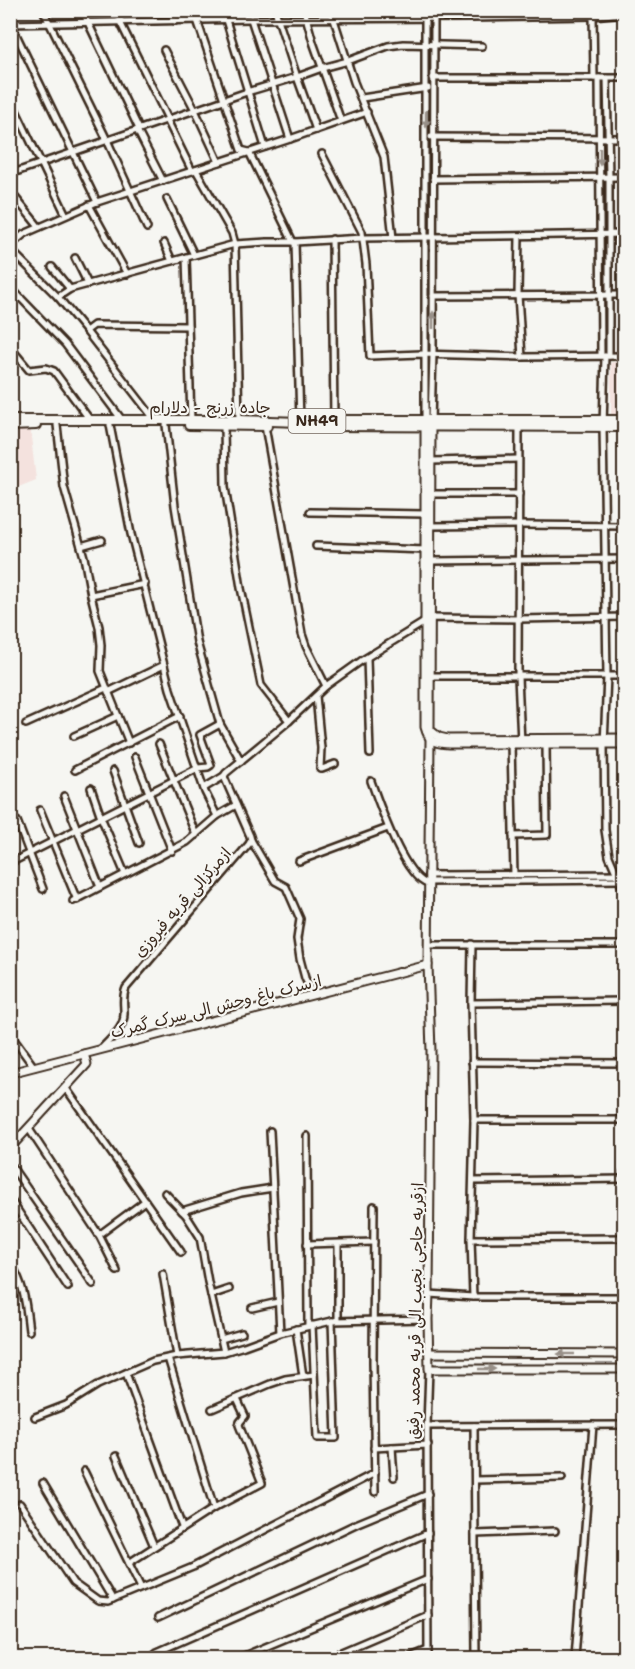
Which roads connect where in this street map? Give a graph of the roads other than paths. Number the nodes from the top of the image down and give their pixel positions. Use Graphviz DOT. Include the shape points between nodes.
graph roads {
  1 [pos="44,10"];
  2 [pos="82,10"];
  3 [pos="115,10"];
  4 [pos="169,10"];
  5 [pos="275,10"];
  6 [pos="304,10"];
  7 [pos="332,10"];
  8 [pos="369,10"];
  9 [pos="429,10"];
  10 [pos="472,10"];
  11 [pos="622,12"];
  12 [pos="592,16"];
  13 [pos="307,18"];
  14 [pos="334,18"];
  15 [pos="370,18"];
  16 [pos="429,18"];
  17 [pos="473,18"];
  18 [pos="251,19"];
  19 [pos="278,19"];
  20 [pos="197,20"];
  21 [pos="226,20"];
  22 [pos="175,21"];
  23 [pos="121,22"];
  24 [pos="88,23"];
  25 [pos="11,24"];
  26 [pos="50,25"];
  27 [pos="426,44"];
  28 [pos="434,44"];
  29 [pos="482,46"];
  30 [pos="164,50"];
  31 [pos="348,61"];
  32 [pos="322,68"];
  33 [pos="297,77"];
  34 [pos="434,78"];
  35 [pos="597,78"];
  36 [pos="607,78"];
  37 [pos="624,78"];
  38 [pos="272,85"];
  39 [pos="434,87"];
  40 [pos="426,88"];
  41 [pos="247,92"];
  42 [pos="10,98"];
  43 [pos="362,98"];
  44 [pos="224,101"];
  45 [pos="195,110"];
  46 [pos="367,112"];
  47 [pos="168,120"];
  48 [pos="341,121"];
  49 [pos="138,130"];
  50 [pos="316,130"];
  51 [pos="426,137"];
  52 [pos="433,137"];
  53 [pos="600,138"];
  54 [pos="607,138"];
  55 [pos="624,138"];
  56 [pos="290,139"];
  57 [pos="106,140"];
  58 [pos="265,147"];
  59 [pos="73,151"];
  60 [pos="249,152"];
  61 [pos="322,154"];
  62 [pos="219,162"];
  63 [pos="41,164"];
  64 [pos="194,171"];
  65 [pos="10,174"];
  66 [pos="599,177"];
  67 [pos="609,177"];
  68 [pos="624,177"];
  69 [pos="433,179"];
  70 [pos="163,181"];
  71 [pos="10,191"];
  72 [pos="130,191"];
  73 [pos="167,199"];
  74 [pos="97,202"];
  75 [pos="89,205"];
  76 [pos="66,215"];
  77 [pos="39,227"];
  78 [pos="147,228"];
  79 [pos="624,234"];
  80 [pos="599,235"];
  81 [pos="608,235"];
  82 [pos="426,236"];
  83 [pos="519,236"];
  84 [pos="433,237"];
  85 [pos="363,238"];
  86 [pos="393,238"];
  87 [pos="332,239"];
  88 [pos="294,242"];
  89 [pos="164,243"];
  90 [pos="235,244"];
  91 [pos="10,248"];
  92 [pos="194,255"];
  93 [pos="186,257"];
  94 [pos="75,258"];
  95 [pos="172,261"];
  96 [pos="52,267"];
  97 [pos="127,274"];
  98 [pos="88,284"];
  99 [pos="10,287"];
  100 [pos="70,289"];
  101 [pos="518,295"];
  102 [pos="600,295"];
  103 [pos="608,295"];
  104 [pos="624,295"];
  105 [pos="433,296"];
  106 [pos="58,297"];
  107 [pos="188,326"];
  108 [pos="86,331"];
  109 [pos="10,347"];
  110 [pos="425,354"];
  111 [pos="433,354"];
  112 [pos="605,356"];
  113 [pos="624,356"];
  114 [pos="522,357"];
  115 [pos="10,420"];
  116 [pos="90,420"];
  117 [pos="122,420"];
  118 [pos="155,420"];
  119 [pos="191,420"];
  120 [pos="239,420"];
  121 [pos="334,420"];
  122 [pos="624,420"];
  123 [pos="300,422"];
  124 [pos="519,423"];
  125 [pos="603,423"];
  126 [pos="428,424"];
  127 [pos="57,425"];
  128 [pos="110,425"];
  129 [pos="166,425"];
  130 [pos="10,426"];
  131 [pos="224,426"];
  132 [pos="265,426"];
  133 [pos="624,427"];
  134 [pos="518,459"];
  135 [pos="431,461"];
  136 [pos="431,494"];
  137 [pos="519,494"];
  138 [pos="310,512"];
  139 [pos="425,514"];
  140 [pos="519,525"];
  141 [pos="604,525"];
  142 [pos="431,526"];
  143 [pos="624,526"];
  144 [pos="102,540"];
  145 [pos="81,546"];
  146 [pos="316,546"];
  147 [pos="426,550"];
  148 [pos="605,559"];
  149 [pos="624,559"];
  150 [pos="518,560"];
  151 [pos="431,561"];
  152 [pos="145,584"];
  153 [pos="91,595"];
  154 [pos="606,617"];
  155 [pos="624,617"];
  156 [pos="519,619"];
  157 [pos="428,620"];
  158 [pos="367,658"];
  159 [pos="164,664"];
  160 [pos="430,676"];
  161 [pos="607,676"];
  162 [pos="624,676"];
  163 [pos="518,677"];
  164 [pos="326,686"];
  165 [pos="107,690"];
  166 [pos="316,696"];
  167 [pos="118,716"];
  168 [pos="180,716"];
  169 [pos="289,721"];
  170 [pos="26,724"];
  171 [pos="220,724"];
  172 [pos="74,736"];
  173 [pos="431,736"];
  174 [pos="624,738"];
  175 [pos="520,741"];
  176 [pos="605,741"];
  177 [pos="129,743"];
  178 [pos="511,743"];
  179 [pos="159,744"];
  180 [pos="546,744"];
  181 [pos="624,744"];
  182 [pos="370,754"];
  183 [pos="135,758"];
  184 [pos="241,761"];
  185 [pos="335,764"];
  186 [pos="198,768"];
  187 [pos="75,771"];
  188 [pos="113,771"];
  189 [pos="224,776"];
  190 [pos="173,780"];
  191 [pos="371,781"];
  192 [pos="91,788"];
  193 [pos="204,788"];
  194 [pos="149,792"];
  195 [pos="64,796"];
  196 [pos="125,805"];
  197 [pos="237,805"];
  198 [pos="40,810"];
  199 [pos="217,816"];
  200 [pos="101,817"];
  201 [pos="17,821"];
  202 [pos="388,828"];
  203 [pos="76,830"];
  204 [pos="196,835"];
  205 [pos="513,836"];
  206 [pos="251,840"];
  207 [pos="52,842"];
  208 [pos="140,843"];
  209 [pos="172,851"];
  210 [pos="29,854"];
  211 [pos="299,861"];
  212 [pos="10,863"];
  213 [pos="125,874"];
  214 [pos="514,874"];
  215 [pos="624,874"];
  216 [pos="620,878"];
  217 [pos="428,880"];
  218 [pos="100,887"];
  219 [pos="43,889"];
  220 [pos="624,891"];
  221 [pos="471,944"];
  222 [pos="428,945"];
  223 [pos="624,945"];
  224 [pos="428,965"];
  225 [pos="313,995"];
  226 [pos="624,1001"];
  227 [pos="471,1003"];
  228 [pos="10,1034"];
  229 [pos="102,1048"];
  230 [pos="84,1053"];
  231 [pos="472,1062"];
  232 [pos="624,1063"];
  233 [pos="34,1067"];
  234 [pos="10,1073"];
  235 [pos="65,1087"];
  236 [pos="474,1120"];
  237 [pos="624,1120"];
  238 [pos="29,1129"];
  239 [pos="270,1131"];
  240 [pos="307,1136"];
  241 [pos="10,1148"];
  242 [pos="10,1164"];
  243 [pos="624,1172"];
  244 [pos="624,1179"];
  245 [pos="473,1181"];
  246 [pos="273,1188"];
  247 [pos="165,1193"];
  248 [pos="10,1199"];
  249 [pos="145,1201"];
  250 [pos="374,1206"];
  251 [pos="182,1211"];
  252 [pos="99,1235"];
  253 [pos="624,1238"];
  254 [pos="471,1239"];
  255 [pos="374,1242"];
  256 [pos="307,1244"];
  257 [pos="338,1244"];
  258 [pos="181,1252"];
  259 [pos="10,1263"];
  260 [pos="117,1271"];
  261 [pos="163,1274"];
  262 [pos="93,1284"];
  263 [pos="68,1287"];
  264 [pos="228,1289"];
  265 [pos="429,1294"];
  266 [pos="211,1295"];
  267 [pos="473,1297"];
  268 [pos="624,1297"];
  269 [pos="279,1302"];
  270 [pos="252,1308"];
  271 [pos="624,1314"];
  272 [pos="374,1319"];
  273 [pos="428,1319"];
  274 [pos="335,1321"];
  275 [pos="310,1326"];
  276 [pos="296,1329"];
  277 [pos="29,1331"];
  278 [pos="242,1333"];
  279 [pos="280,1333"];
  280 [pos="221,1339"];
  281 [pos="224,1352"];
  282 [pos="429,1353"];
  283 [pos="624,1354"];
  284 [pos="177,1356"];
  285 [pos="168,1358"];
  286 [pos="624,1368"];
  287 [pos="429,1369"];
  288 [pos="126,1373"];
  289 [pos="314,1375"];
  290 [pos="303,1376"];
  291 [pos="237,1399"];
  292 [pos="212,1409"];
  293 [pos="35,1417"];
  294 [pos="593,1425"];
  295 [pos="624,1425"];
  296 [pos="427,1426"];
  297 [pos="474,1426"];
  298 [pos="428,1445"];
  299 [pos="392,1447"];
  300 [pos="374,1448"];
  301 [pos="116,1456"];
  302 [pos="84,1471"];
  303 [pos="375,1473"];
  304 [pos="394,1477"];
  305 [pos="562,1479"];
  306 [pos="475,1480"];
  307 [pos="43,1483"];
  308 [pos="375,1492"];
  309 [pos="428,1494"];
  310 [pos="20,1504"];
  311 [pos="214,1508"];
  312 [pos="182,1527"];
  313 [pos="555,1531"];
  314 [pos="428,1533"];
  315 [pos="475,1534"];
  316 [pos="154,1546"];
  317 [pos="129,1563"];
  318 [pos="429,1579"];
  319 [pos="141,1588"];
  320 [pos="113,1600"];
  321 [pos="624,1612"];
  322 [pos="428,1615"];
  323 [pos="158,1618"];
  324 [pos="428,1650"];
  325 [pos="150,1659"];
  326 [pos="239,1659"];
  327 [pos="327,1659"];
  328 [pos="408,1659"];
  329 [pos="428,1659"];
  330 [pos="476,1659"];
  331 [pos="574,1659"];
  332 [pos="624,1659"];
  1 -- 26 [label="street"];
  2 -- 24 [label="street"];
  3 -- 23 [label="street"];
  4 -- 22 [label="street"];
  5 -- 19 [label="street"];
  6 -- 13 [label="street"];
  7 -- 14 [label="street"];
  8 -- 15 [label="street"];
  9 -- 16 [label="street"];
  10 -- 17 [label="street"];
  11 -- 12 [label="street"];
  12 -- 17 [label="street"];
  12 -- 35 [label="street"];
  13 -- 14 [label="street"];
  13 -- 19 [label="street"];
  13 -- 32 [label="street"];
  14 -- 15 [label="street"];
  14 -- 31 [label="street"];
  15 -- 16 [label="street"];
  16 -- 17 [label="street"];
  16 -- 27 [label="street"];
  16 -- 28 [label="street"];
  18 -- 19 [label="street"];
  18 -- 21 [label="street"];
  18 -- 38 [label="street"];
  19 -- 33 [label="street"];
  20 -- 21 [label="street"];
  20 -- 22 [label="street"];
  20 -- 44 [label="street"];
  21 -- 41 [label="street"];
  22 -- 23 [label="street"];
  23 -- 24 [label="street"];
  23 -- 47 [label="street"];
  24 -- 26 [label="street"];
  24 -- 49 [label="street"];
  25 -- 26 [label="street"];
  25 -- 59 [label="street"];
  26 -- 57 [label="street"];
  27 -- 28 [label="street"];
  27 -- 31 [label="street" via="388,46"];
  27 -- 40 [label="street"];
  28 -- 29 [label="street"];
  28 -- 34 [label="street"];
  30 -- 45 [label="street"];
  31 -- 32 [label="street"];
  31 -- 43 [label="street"];
  32 -- 33 [label="street"];
  32 -- 48 [label="street"];
  33 -- 38 [label="street"];
  33 -- 50 [label="street"];
  34 -- 35 [label="street"];
  34 -- 39 [label="street"];
  35 -- 36 [label="street"];
  35 -- 53 [label="street"];
  36 -- 37 [label="street"];
  36 -- 54 [label="street"];
  38 -- 41 [label="street"];
  38 -- 56 [label="street"];
  39 -- 40 [label="street"];
  39 -- 52 [label="street"];
  40 -- 43 [label="street"];
  40 -- 51 [label="street, one-way"];
  41 -- 44 [label="street"];
  41 -- 58 [label="street"];
  42 -- 63 [label="street"];
  43 -- 46 [label="street"];
  44 -- 45 [label="street"];
  44 -- 60 [label="street" via="241,150"];
  45 -- 47 [label="street"];
  45 -- 62 [label="street"];
  46 -- 48 [label="street"];
  46 -- 86 [label="street" via="384,157"];
  47 -- 49 [label="street"];
  47 -- 64 [label="street"];
  48 -- 50 [label="street"];
  49 -- 57 [label="street"];
  49 -- 70 [label="street"];
  50 -- 56 [label="street"];
  51 -- 52 [label="street"];
  51 -- 82 [label="street"];
  52 -- 53 [label="street"];
  52 -- 69 [label="street"];
  53 -- 54 [label="street"];
  53 -- 66 [label="street, one-way"];
  54 -- 55 [label="street"];
  54 -- 67 [label="street"];
  56 -- 58 [label="street"];
  57 -- 59 [label="street"];
  57 -- 72 [label="street"];
  58 -- 60 [label="street"];
  59 -- 63 [label="street"];
  59 -- 74 [label="street"];
  60 -- 62 [label="street"];
  60 -- 88 [label="street"];
  61 -- 85 [label="street"];
  62 -- 64 [label="street"];
  63 -- 65 [label="street"];
  63 -- 76 [label="street"];
  64 -- 70 [label="street"];
  64 -- 90 [label="street"];
  66 -- 67 [label="street"];
  66 -- 69 [label="street"];
  66 -- 80 [label="street"];
  67 -- 68 [label="street"];
  67 -- 81 [label="street"];
  69 -- 84 [label="street"];
  70 -- 72 [label="street"];
  71 -- 77 [label="street"];
  72 -- 74 [label="street"];
  72 -- 78 [label="street"];
  73 -- 92 [label="street"];
  74 -- 75 [label="street"];
  75 -- 76 [label="street"];
  75 -- 97 [label="street"];
  76 -- 77 [label="street"];
  77 -- 91 [label="street" via="24,234"];
  79 -- 81 [label="street"];
  80 -- 81 [label="street"];
  80 -- 83 [label="street"];
  80 -- 102 [label="street"];
  81 -- 103 [label="street"];
  82 -- 84 [label="street"];
  82 -- 86 [label="street"];
  82 -- 110 [label="street"];
  83 -- 84 [label="street"];
  83 -- 101 [label="street"];
  84 -- 105 [label="street"];
  85 -- 86 [label="street"];
  85 -- 87 [label="street"];
  85 -- 110 [label="street" via="370,356"];
  87 -- 88 [label="street"];
  87 -- 121 [label="street"];
  88 -- 90 [label="street"];
  88 -- 123 [label="street"];
  89 -- 95 [label="street"];
  90 -- 92 [label="street"];
  90 -- 120 [label="street"];
  91 -- 106 [label="street"];
  92 -- 93 [label="street"];
  93 -- 95 [label="street"];
  93 -- 107 [label="street"];
  94 -- 98 [label="street"];
  95 -- 97 [label="street"];
  96 -- 100 [label="street"];
  97 -- 98 [label="street"];
  98 -- 100 [label="street"];
  99 -- 117 [label="street" via="65,344"];
  100 -- 106 [label="street"];
  101 -- 102 [label="street"];
  101 -- 105 [label="street"];
  101 -- 114 [label="street"];
  102 -- 103 [label="street"];
  102 -- 112 [label="street"];
  103 -- 104 [label="street"];
  103 -- 112 [label="street"];
  111 -- 105 [label="street, one-way"];
  106 -- 108 [label="street"];
  107 -- 108 [label="street" via="94,325"];
  107 -- 119 [label="street"];
  108 -- 118 [label="street"];
  109 -- 116 [label="street" via="29,370 54,371"];
  110 -- 111 [label="street"];
  110 -- 126 [label="street"];
  111 -- 114 [label="street"];
  111 -- 126 [label="street"];
  112 -- 113 [label="street"];
  112 -- 114 [label="street"];
  112 -- 125 [label="street"];
  115 -- 116 [label="highway, جاده زرنج - دلارام / NH49"];
  116 -- 117 [label="highway, جاده زرنج - دلارام / NH49"];
  117 -- 118 [label="highway, جاده زرنج - دلارام / NH49"];
  118 -- 119 [label="highway, جاده زرنج - دلارام / NH49"];
  119 -- 120 [label="highway, جاده زرنج - دلارام / NH49"];
  120 -- 123 [label="highway, جاده زرنج - دلارام / NH49"];
  121 -- 123 [label="highway, جاده زرنج - دلارام / NH49"];
  121 -- 126 [label="highway, جاده زرنج - دلارام / NH49"];
  122 -- 125 [label="highway, جاده زرنج - دلارام / NH49"];
  124 -- 125 [label="highway, جاده زرنج - دلارام / NH49"];
  124 -- 126 [label="highway, جاده زرنج - دلارام / NH49"];
  124 -- 134 [label="street"];
  125 -- 133 [label="highway, جاده زرنج - دلارام / NH49"];
  125 -- 141 [label="street"];
  126 -- 132 [label="highway, جاده زرنج - دلارام / NH49"];
  126 -- 135 [label="main road"];
  126 -- 139 [label="main road"];
  127 -- 128 [label="highway, جاده زرنج - دلارام / NH49"];
  127 -- 130 [label="highway, جاده زرنج - دلارام / NH49"];
  127 -- 145 [label="street" via="64,487"];
  128 -- 129 [label="highway, جاده زرنج - دلارام / NH49"];
  128 -- 152 [label="street"];
  129 -- 131 [label="highway, جاده زرنج - دلارام / NH49"];
  129 -- 171 [label="street" via="197,642"];
  131 -- 132 [label="highway, جاده زرنج - دلارام / NH49"];
  131 -- 169 [label="street" via="225,487 261,685"];
  132 -- 164 [label="street" via="302,634"];
  134 -- 135 [label="street"];
  134 -- 137 [label="street"];
  135 -- 136 [label="main road"];
  136 -- 137 [label="street"];
  136 -- 142 [label="main road"];
  137 -- 140 [label="street"];
  138 -- 139 [label="street"];
  139 -- 147 [label="main road"];
  140 -- 141 [label="street"];
  140 -- 142 [label="street"];
  140 -- 150 [label="street"];
  141 -- 143 [label="street"];
  141 -- 148 [label="street"];
  142 -- 151 [label="main road"];
  144 -- 145 [label="street"];
  145 -- 153 [label="street"];
  146 -- 147 [label="street"];
  147 -- 157 [label="main road"];
  148 -- 149 [label="street"];
  148 -- 150 [label="street"];
  148 -- 154 [label="street"];
  150 -- 151 [label="street"];
  150 -- 156 [label="street"];
  151 -- 157 [label="main road"];
  152 -- 153 [label="street"];
  152 -- 159 [label="street"];
  153 -- 165 [label="street" via="99,627 100,671"];
  154 -- 155 [label="street"];
  154 -- 156 [label="street"];
  154 -- 161 [label="street"];
  156 -- 157 [label="street"];
  156 -- 163 [label="street"];
  157 -- 158 [label="street"];
  157 -- 160 [label="main road"];
  157 -- 173 [label="main road" via="425,727"];
  158 -- 164 [label="street"];
  158 -- 182 [label="street"];
  159 -- 165 [label="street"];
  159 -- 168 [label="street"];
  160 -- 163 [label="street"];
  160 -- 173 [label="main road"];
  161 -- 162 [label="street"];
  161 -- 163 [label="street"];
  161 -- 176 [label="street"];
  163 -- 175 [label="street"];
  164 -- 166 [label="street"];
  165 -- 167 [label="street"];
  165 -- 170 [label="street"];
  166 -- 169 [label="street"];
  166 -- 185 [label="street" via="320,769"];
  167 -- 172 [label="street"];
  167 -- 177 [label="street"];
  168 -- 177 [label="street"];
  168 -- 186 [label="street"];
  169 -- 184 [label="street"];
  171 -- 184 [label="street"];
  171 -- 186 [label="street" via="200,735 212,765"];
  173 -- 175 [label="main road"];
  173 -- 178 [label="main road" via="438,743 449,744"];
  173 -- 217 [label="main road, ازقریه حاجی نجیب الی قریه محمد رفیق"];
  174 -- 176 [label="main road"];
  175 -- 176 [label="main road"];
  175 -- 178 [label="main road"];
  175 -- 180 [label="main road"];
  176 -- 180 [label="main road"];
  176 -- 181 [label="main road"];
  176 -- 216 [label="street" via="605,830 609,856"];
  177 -- 187 [label="street"];
  178 -- 205 [label="street"];
  179 -- 190 [label="street"];
  180 -- 205 [label="street" via="547,835"];
  183 -- 194 [label="street"];
  184 -- 189 [label="street"];
  186 -- 190 [label="street"];
  186 -- 193 [label="street"];
  188 -- 196 [label="street"];
  189 -- 193 [label="street"];
  189 -- 197 [label="street, ازمرکزالی قریه فیروزی"];
  190 -- 194 [label="street"];
  190 -- 204 [label="street"];
  191 -- 202 [label="street"];
  192 -- 200 [label="street"];
  193 -- 199 [label="street"];
  194 -- 196 [label="street"];
  194 -- 209 [label="street"];
  195 -- 203 [label="street"];
  196 -- 200 [label="street"];
  196 -- 208 [label="street"];
  197 -- 199 [label="street"];
  197 -- 206 [label="street, ازمرکزالی قریه فیروزی"];
  198 -- 207 [label="street"];
  199 -- 204 [label="street"];
  200 -- 203 [label="street"];
  200 -- 213 [label="street"];
  201 -- 210 [label="street"];
  202 -- 211 [label="street"];
  202 -- 217 [label="street" via="420,881"];
  203 -- 207 [label="street"];
  203 -- 218 [label="street"];
  204 -- 209 [label="street"];
  205 -- 214 [label="street"];
  206 -- 225 [label="street" via="275,881 286,887 298,914 300,959"];
  206 -- 229 [label="street, ازمرکزالی قریه فیروزی" via="126,988 122,1026"];
  207 -- 210 [label="street"];
  207 -- 218 [label="street" via="75,900"];
  209 -- 213 [label="street"];
  210 -- 212 [label="street"];
  210 -- 219 [label="street"];
  213 -- 218 [label="street"];
  214 -- 216 [label="street"];
  214 -- 217 [label="street"];
  215 -- 216 [label="street"];
  216 -- 217 [label="street"];
  216 -- 220 [label="street"];
  217 -- 222 [label="main road, ازقریه حاجی نجیب الی قریه محمد رفیق"];
  221 -- 222 [label="street"];
  221 -- 223 [label="street"];
  221 -- 227 [label="street"];
  222 -- 224 [label="main road, ازقریه حاجی نجیب الی قریه محمد رفیق"];
  224 -- 225 [label="main road, ازسرک باغ وحش الی سرک گمرک"];
  224 -- 265 [label="main road, ازقریه حاجی نجیب الی قریه محمد رفیق"];
  225 -- 229 [label="main road, ازسرک باغ وحش الی سرک گمرک"];
  226 -- 227 [label="street"];
  227 -- 231 [label="street"];
  228 -- 233 [label="street"];
  229 -- 230 [label="main road, ازسرک باغ وحش الی سرک گمرک"];
  230 -- 233 [label="main road, ازسرک باغ وحش الی سرک گمرک"];
  230 -- 235 [label="main road" via="87,1064"];
  231 -- 232 [label="street"];
  231 -- 236 [label="street"];
  233 -- 234 [label="main road, ازسرک باغ وحش الی سرک گمرک"];
  235 -- 238 [label="main road"];
  235 -- 249 [label="street"];
  236 -- 237 [label="street"];
  236 -- 245 [label="street"];
  238 -- 241 [label="main road"];
  238 -- 252 [label="street"];
  239 -- 246 [label="street"];
  240 -- 256 [label="street"];
  242 -- 262 [label="street"];
  243 -- 244 [label="street"];
  244 -- 245 [label="street"];
  244 -- 253 [label="street"];
  245 -- 254 [label="street"];
  246 -- 251 [label="street"];
  246 -- 269 [label="street"];
  247 -- 251 [label="street"];
  248 -- 263 [label="street"];
  249 -- 252 [label="street"];
  249 -- 258 [label="street"];
  250 -- 255 [label="street"];
  251 -- 266 [label="street" via="200,1237"];
  252 -- 260 [label="street"];
  253 -- 254 [label="street"];
  253 -- 268 [label="street"];
  254 -- 267 [label="street"];
  255 -- 257 [label="street"];
  255 -- 272 [label="street"];
  256 -- 257 [label="street"];
  256 -- 275 [label="street"];
  257 -- 274 [label="street"];
  259 -- 277 [label="street" via="24,1289"];
  261 -- 284 [label="street"];
  264 -- 266 [label="street"];
  265 -- 267 [label="street"];
  265 -- 273 [label="main road, ازقریه حاجی نجیب الی قریه محمد رفیق"];
  266 -- 280 [label="street"];
  267 -- 268 [label="street"];
  268 -- 271 [label="street"];
  269 -- 270 [label="street"];
  269 -- 279 [label="street"];
  272 -- 273 [label="street"];
  272 -- 274 [label="street"];
  272 -- 300 [label="street"];
  273 -- 282 [label="main road, ازقریه حاجی نجیب الی قریه محمد رفیق"];
  274 -- 275 [label="street"];
  274 -- 289 [label="street" via="336,1438 317,1438"];
  275 -- 276 [label="street"];
  275 -- 289 [label="street"];
  276 -- 279 [label="street"];
  276 -- 290 [label="street"];
  278 -- 280 [label="street"];
  279 -- 281 [label="street"];
  280 -- 281 [label="street"];
  281 -- 284 [label="street"];
  283 -- 282 [label="main road, one-way"];
  282 -- 287 [label="main road, ازقریه حاجی نجیب الی قریه محمد رفیق"];
  284 -- 285 [label="street"];
  285 -- 288 [label="street"];
  285 -- 311 [label="street"];
  287 -- 286 [label="main road, one-way"];
  287 -- 296 [label="street, ازقریه حاجی نجیب الی قریه محمد رفیق"];
  288 -- 293 [label="street"];
  288 -- 312 [label="street"];
  289 -- 290 [label="street"];
  290 -- 291 [label="street" via="270,1384"];
  291 -- 292 [label="street"];
  291 -- 311 [label="street" via="245,1416 239,1425 262,1483"];
  294 -- 295 [label="street"];
  294 -- 297 [label="street"];
  294 -- 331 [label="street"];
  296 -- 297 [label="street"];
  296 -- 298 [label="street, ازقریه حاجی نجیب الی قریه محمد رفیق"];
  297 -- 306 [label="street"];
  298 -- 299 [label="street"];
  298 -- 309 [label="street, ازقریه حاجی نجیب الی قریه محمد رفیق"];
  299 -- 300 [label="street"];
  299 -- 304 [label="street"];
  300 -- 303 [label="street"];
  301 -- 316 [label="street"];
  302 -- 317 [label="street"];
  303 -- 308 [label="street"];
  303 -- 319 [label="street" via="193,1567"];
  305 -- 306 [label="street"];
  306 -- 315 [label="street"];
  307 -- 320 [label="street"];
  309 -- 314 [label="street, ازقریه حاجی نجیب الی قریه محمد رفیق"];
  309 -- 323 [label="street"];
  310 -- 320 [label="street" via="73,1583 98,1601"];
  311 -- 312 [label="street"];
  312 -- 316 [label="street"];
  313 -- 315 [label="street"];
  314 -- 318 [label="street, ازقریه حاجی نجیب الی قریه محمد رفیق"];
  314 -- 325 [label="street" via="158,1652"];
  315 -- 330 [label="street"];
  316 -- 317 [label="street"];
  317 -- 319 [label="street"];
  318 -- 322 [label="street, ازقریه حاجی نجیب الی قریه محمد رفیق"];
  318 -- 326 [label="street"];
  319 -- 320 [label="street"];
  321 -- 332 [label="street"];
  322 -- 324 [label="street, ازقریه حاجی نجیب الی قریه محمد رفیق"];
  322 -- 327 [label="street"];
  324 -- 328 [label="street"];
  324 -- 329 [label="street, ازقریه حاجی نجیب الی قریه محمد رفیق"];
}
